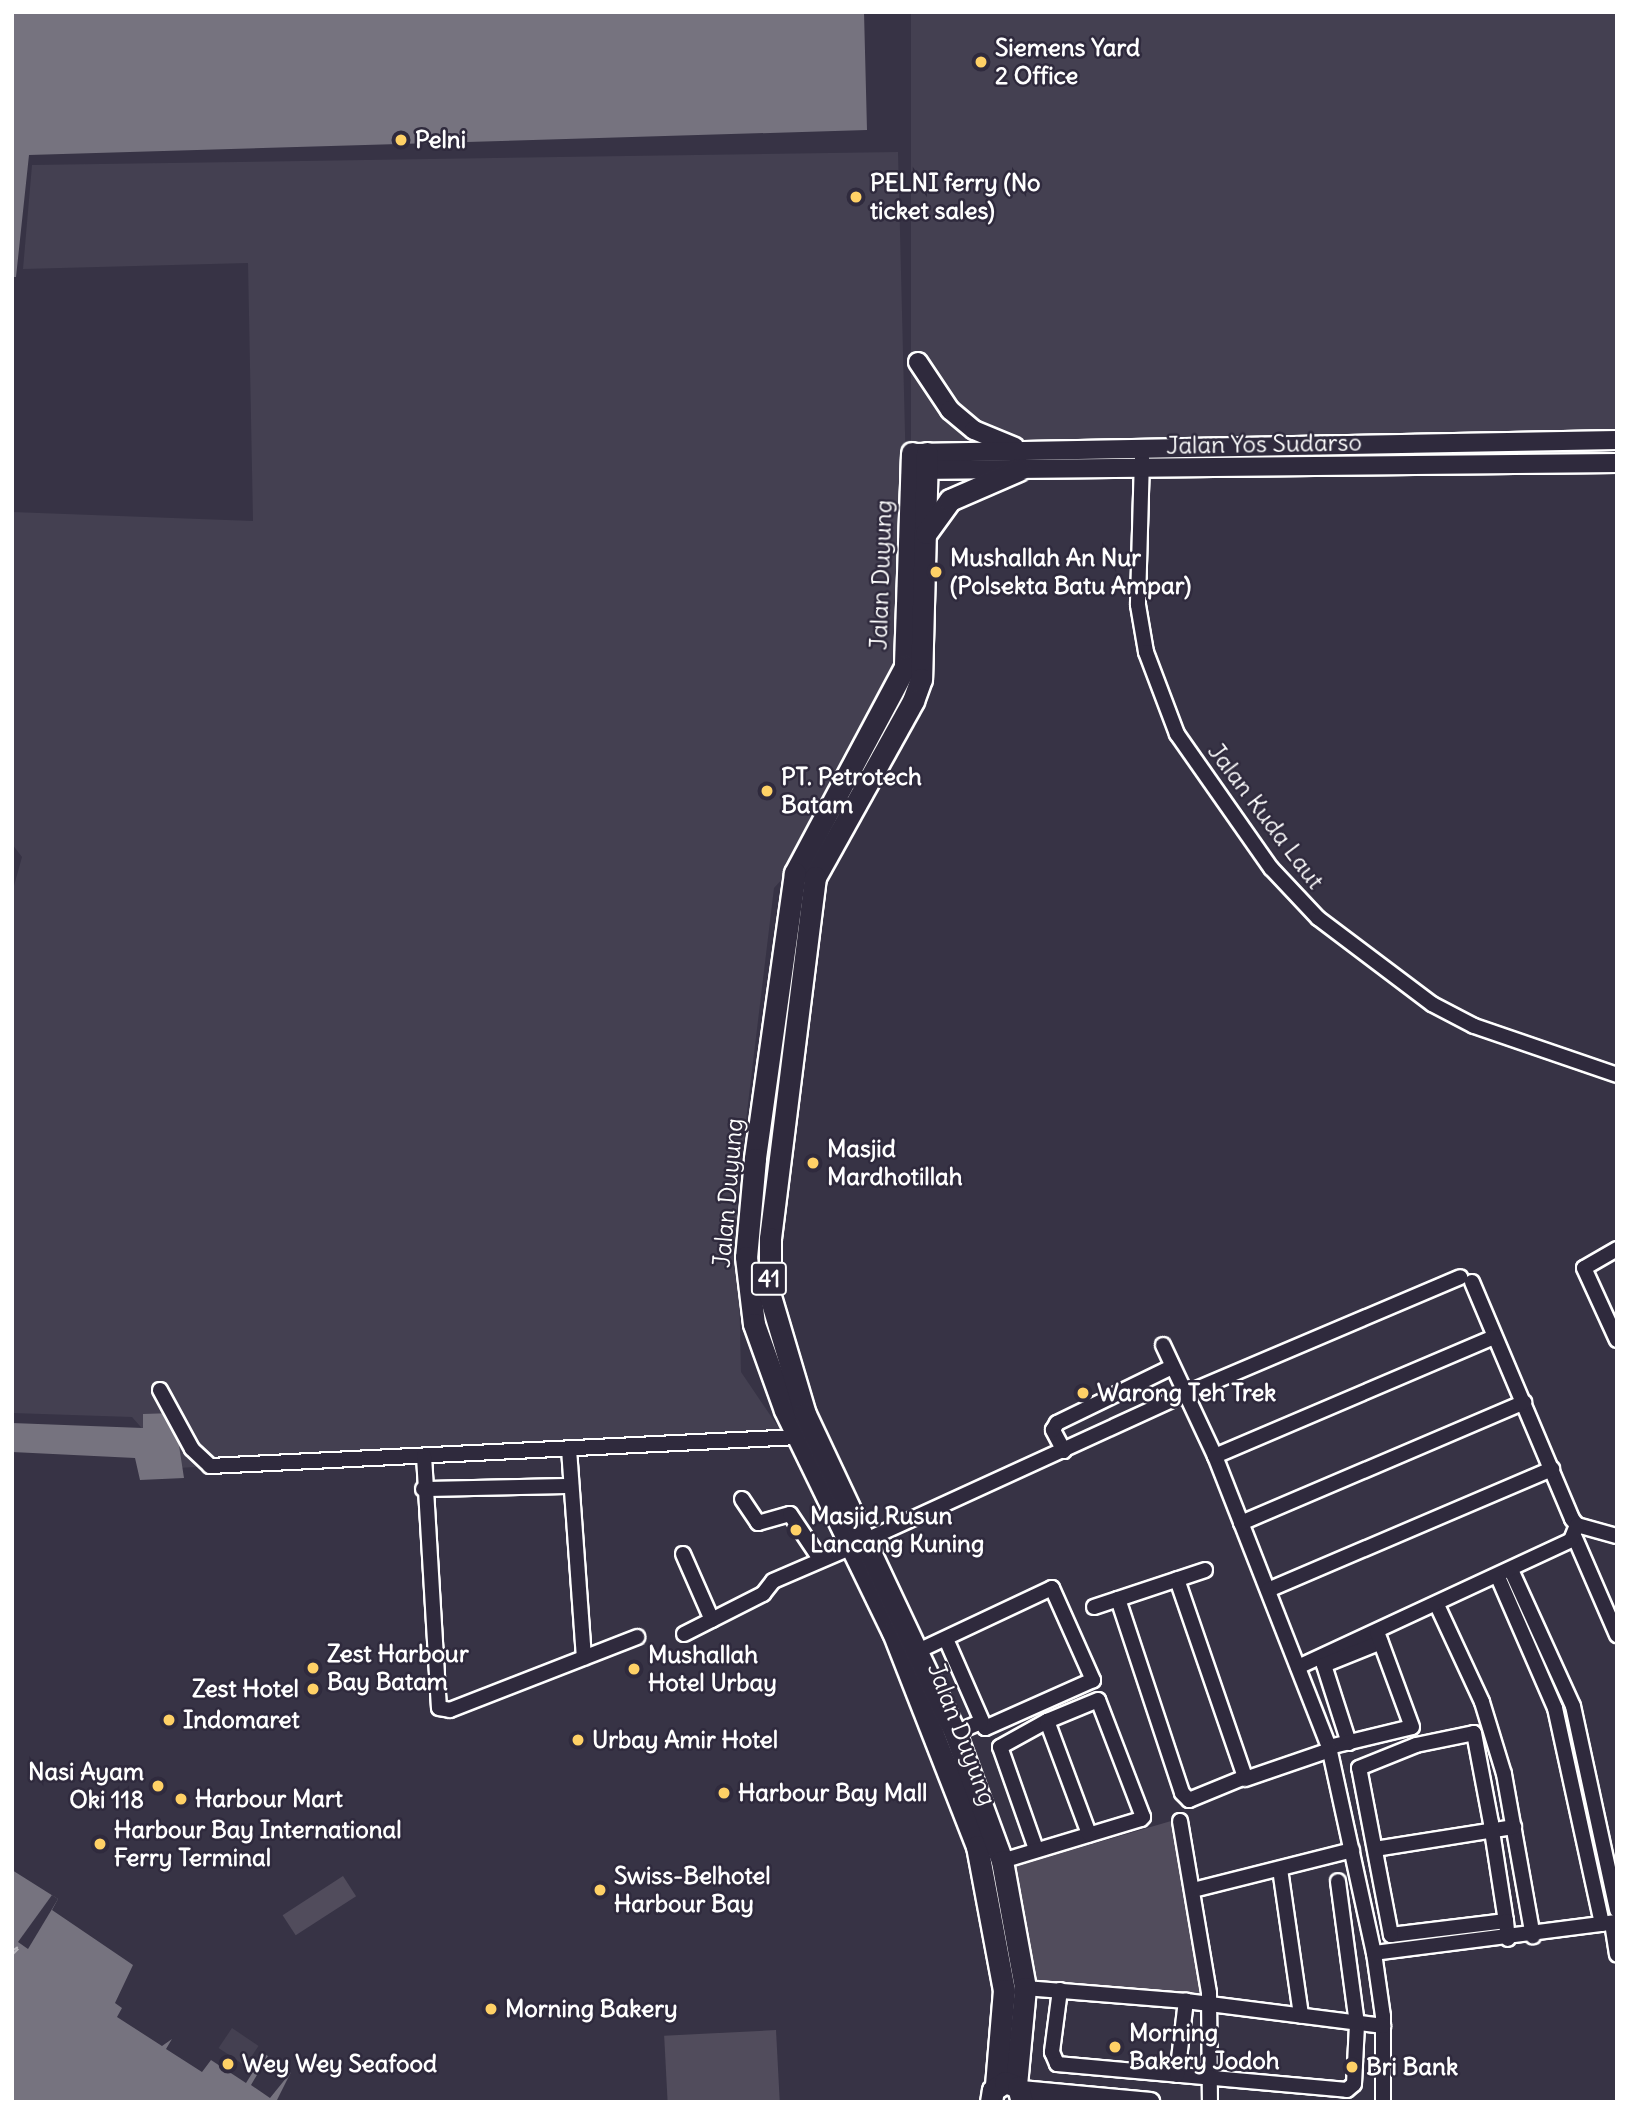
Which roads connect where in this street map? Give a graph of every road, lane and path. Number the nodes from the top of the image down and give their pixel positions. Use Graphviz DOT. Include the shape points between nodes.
graph roads {
  1 [pos="918,362"];
  2 [pos="1617,440"];
  3 [pos="1142,446"];
  4 [pos="1019,449"];
  5 [pos="919,462"];
  6 [pos="1617,463"];
  7 [pos="1019,470"];
  8 [pos="1141,470"];
  9 [pos="925,536"];
  10 [pos="1617,1075"];
  11 [pos="755,1159"];
  12 [pos="779,1161"];
  13 [pos="1617,1249"];
  14 [pos="1494,1337"];
  15 [pos="1617,1340"];
  16 [pos="1163,1345"];
  17 [pos="1172,1367"];
  18 [pos="160,1390"];
  19 [pos="1185,1394"];
  20 [pos="1524,1402"];
  21 [pos="798,1437"];
  22 [pos="569,1449"];
  23 [pos="1063,1451"];
  24 [pos="424,1456"];
  25 [pos="1215,1456"];
  26 [pos="1552,1469"];
  27 [pos="570,1486"];
  28 [pos="423,1489"];
  29 [pos="742,1499"];
  30 [pos="1241,1523"];
  31 [pos="1576,1531"];
  32 [pos="1617,1536"];
  33 [pos="859,1544"];
  34 [pos="683,1554"];
  35 [pos="820,1559"];
  36 [pos="1205,1570"];
  37 [pos="1504,1573"];
  38 [pos="1177,1579"];
  39 [pos="1268,1590"];
  40 [pos="1118,1600"];
  41 [pos="1437,1605"];
  42 [pos="1094,1607"];
  43 [pos="1614,1618"];
  44 [pos="712,1620"];
  45 [pos="684,1633"];
  46 [pos="1617,1635"];
  47 [pos="638,1637"];
  48 [pos="1379,1637"];
  49 [pos="946,1639"];
  50 [pos="918,1651"];
  51 [pos="584,1657"];
  52 [pos="1298,1667"];
  53 [pos="1047,1721"];
  54 [pos="981,1722"];
  55 [pos="946,1727"];
  56 [pos="1349,1743"];
  57 [pos="1329,1749"];
  58 [pos="1245,1779"];
  59 [pos="1180,1821"];
  60 [pos="1514,1828"];
  61 [pos="1492,1831"];
  62 [pos="1088,1834"];
  63 [pos="1036,1849"];
  64 [pos="1375,1849"];
  65 [pos="1352,1850"];
  66 [pos="1002,1861"];
  67 [pos="1280,1868"];
  68 [pos="1338,1881"];
  69 [pos="1193,1890"];
  70 [pos="1612,1920"];
  71 [pos="1506,1921"];
  72 [pos="1475,1925"];
  73 [pos="1533,1936"];
  74 [pos="1508,1939"];
  75 [pos="1474,1942"];
  76 [pos="1374,1953"];
  77 [pos="1617,1955"];
  78 [pos="1026,1988"];
  79 [pos="1060,1990"];
  80 [pos="1186,2001"];
  81 [pos="1209,2004"];
  82 [pos="1301,2015"];
  83 [pos="1357,2024"];
  84 [pos="1383,2026"];
  85 [pos="1177,2075"];
  86 [pos="1211,2076"];
  87 [pos="1009,2093"];
  88 [pos="1094,2099"];
  89 [pos="1150,2102"];
  90 [pos="1210,2102"];
  91 [pos="1383,2102"];
  1 -- 4 [label="main road" via="950,410 974,430"];
  2 -- 3 [label="main road, Jalan Yos Sudarso"];
  3 -- 4 [label="main road, Jalan Yos Sudarso"];
  3 -- 8 [label="street, Jalan Kuda Laut"];
  4 -- 5 [label="main road, Jalan Yos Sudarso"];
  5 -- 7 [label="main road, Jalan Yos Sudarso"];
  5 -- 9 [label="highway, Jalan Duyung / 41"];
  5 -- 11 [label="highway, Jalan Duyung / 41" via="905,667 795,873"];
  6 -- 8 [label="main road, Jalan Yos Sudarso"];
  7 -- 8 [label="main road, Jalan Yos Sudarso"];
  7 -- 9 [label="highway" via="950,500"];
  8 -- 10 [label="street, Jalan Kuda Laut" via="1138,605 1146,652 1177,734 1271,868 1318,918 1432,1004 1475,1026"];
  9 -- 12 [label="highway, Jalan Duyung / 41" via="924,635 918,689 825,852 811,893"];
  11 -- 12 [label="highway"];
  11 -- 21 [label="highway, Jalan Duyung / 41" via="746,1257 750,1309"];
  12 -- 33 [label="highway, Jalan Duyung / 41" via="770,1238 773,1318 805,1414"];
  13 -- 15 [label="street" via="1584,1268"];
  14 -- 19 [label="street" via="1466,1279"];
  14 -- 20 [label="street"];
  14 -- 25 [label="street"];
  16 -- 17 [label="street"];
  17 -- 19 [label="street"];
  17 -- 23 [label="street" via="1053,1426"];
  18 -- 24 [label="street" via="192,1450 210,1466"];
  19 -- 23 [label="street"];
  19 -- 25 [label="street"];
  20 -- 26 [label="street"];
  20 -- 30 [label="street"];
  21 -- 22 [label="street"];
  21 -- 33 [label="highway, Jalan Duyung / 41"];
  22 -- 24 [label="street"];
  22 -- 27 [label="street"];
  23 -- 33 [label="street"];
  24 -- 28 [label="street"];
  25 -- 30 [label="street"];
  26 -- 31 [label="street"];
  26 -- 39 [label="street"];
  27 -- 28 [label="street"];
  27 -- 51 [label="street"];
  28 -- 51 [label="street" via="439,1708 450,1710"];
  29 -- 35 [label="street" via="758,1523 793,1515"];
  30 -- 39 [label="street"];
  31 -- 32 [label="street"];
  31 -- 37 [label="street"];
  31 -- 43 [label="street"];
  33 -- 35 [label="street"];
  33 -- 50 [label="highway, Jalan Duyung / 41"];
  33 -- 55 [label="highway, Jalan Duyung / 41"];
  34 -- 44 [label="street"];
  35 -- 44 [label="street" via="769,1583 763,1594"];
  36 -- 38 [label="street"];
  37 -- 41 [label="street"];
  37 -- 70 [label="street" via="1555,1708"];
  37 -- 70 [label="street" via="1573,1706"];
  38 -- 40 [label="street"];
  38 -- 58 [label="street"];
  39 -- 52 [label="street"];
  40 -- 42 [label="street"];
  40 -- 58 [label="street" via="1185,1799"];
  41 -- 48 [label="street"];
  41 -- 60 [label="street" via="1490,1727"];
  43 -- 46 [label="street"];
  44 -- 45 [label="street"];
  47 -- 51 [label="street"];
  48 -- 52 [label="street"];
  48 -- 56 [label="street" via="1324,1665"];
  48 -- 56 [label="street" via="1412,1727"];
  49 -- 50 [label="street"];
  49 -- 54 [label="street"];
  49 -- 54 [label="street" via="1052,1588 1092,1673 1088,1685 989,1728"];
  50 -- 55 [label="highway, Jalan Duyung / 41"];
  52 -- 57 [label="street"];
  53 -- 62 [label="street"];
  53 -- 62 [label="street" via="1100,1702 1143,1811 1141,1819"];
  53 -- 63 [label="street" via="1000,1747"];
  54 -- 55 [label="street"];
  55 -- 66 [label="highway, Jalan Duyung / 41"];
  55 -- 87 [label="highway, Jalan Duyung / 41" via="987,1882 1004,2000"];
  56 -- 57 [label="street"];
  57 -- 58 [label="street"];
  57 -- 65 [label="street"];
  59 -- 69 [label="street"];
  60 -- 61 [label="street"];
  60 -- 73 [label="street"];
  61 -- 64 [label="street"];
  61 -- 64 [label="street" via="1474,1733 1416,1745 1359,1768"];
  61 -- 71 [label="street"];
  62 -- 63 [label="street"];
  63 -- 66 [label="street"];
  64 -- 72 [label="street" via="1391,1935"];
  65 -- 67 [label="street"];
  65 -- 76 [label="street"];
  66 -- 78 [label="highway, Jalan Duyung / 41"];
  67 -- 69 [label="street"];
  67 -- 82 [label="street"];
  68 -- 83 [label="street"];
  69 -- 81 [label="street"];
  70 -- 73 [label="street"];
  70 -- 77 [label="street"];
  71 -- 72 [label="street"];
  71 -- 74 [label="street"];
  72 -- 75 [label="street"];
  73 -- 74 [label="street"];
  74 -- 75 [label="street"];
  75 -- 76 [label="street"];
  76 -- 84 [label="street"];
  78 -- 79 [label="street"];
  78 -- 87 [label="highway, Jalan Duyung / 41"];
  79 -- 80 [label="street"];
  79 -- 85 [label="street" via="1053,2062"];
  80 -- 81 [label="street"];
  80 -- 85 [label="street"];
  81 -- 82 [label="street"];
  81 -- 86 [label="street"];
  82 -- 83 [label="street"];
  83 -- 84 [label="street"];
  83 -- 86 [label="street" via="1354,2084 1346,2090"];
  84 -- 91 [label="street"];
  85 -- 86 [label="street"];
  86 -- 90 [label="street"];
  87 -- 88 [label="main road"];
  88 -- 89 [label="main road"];
}
